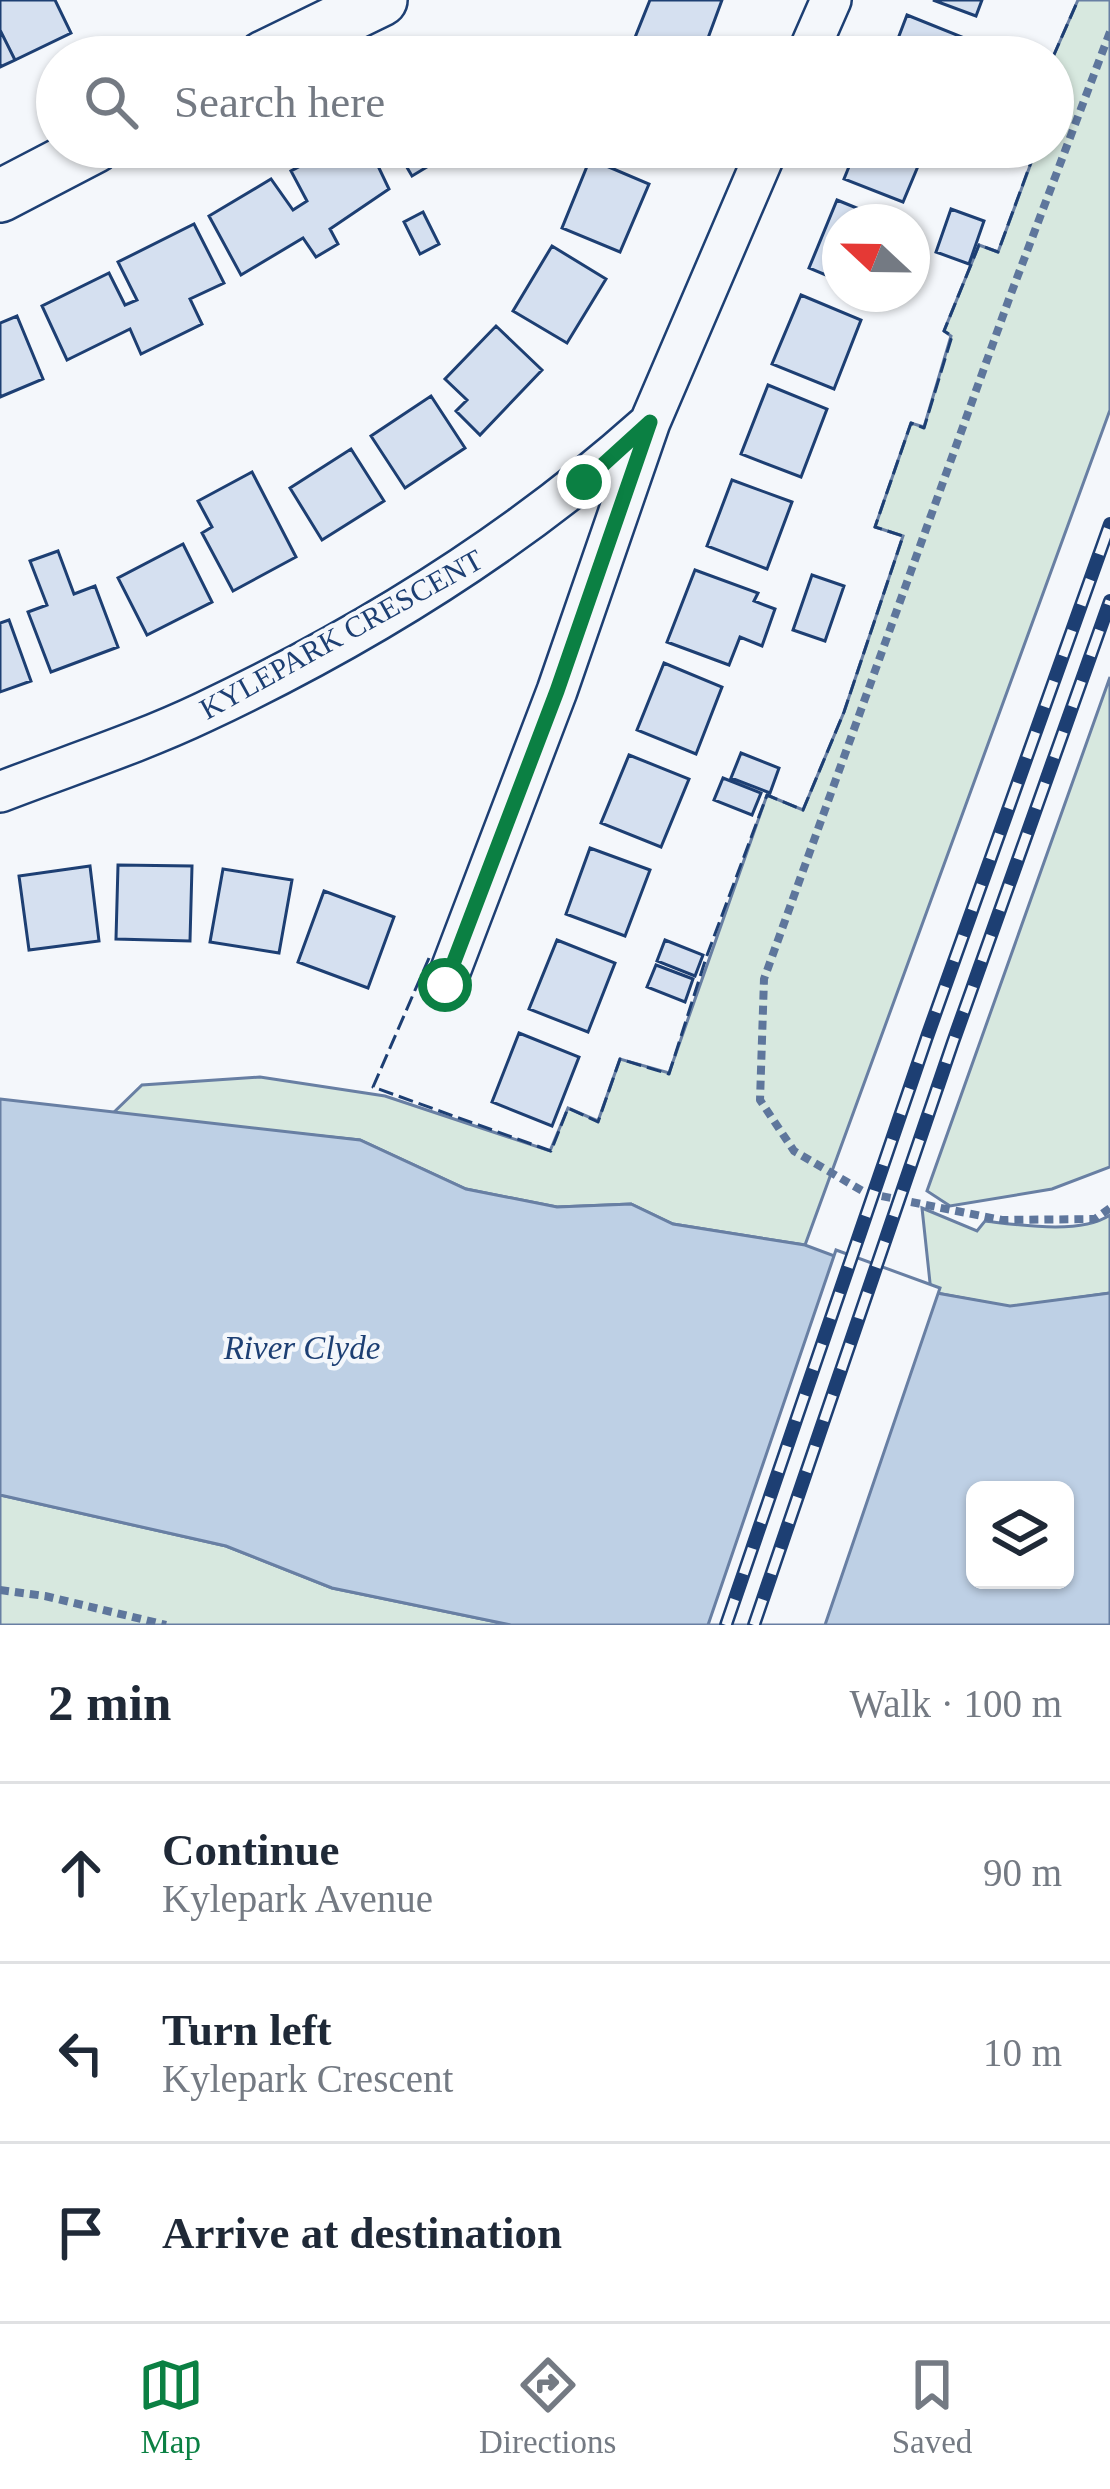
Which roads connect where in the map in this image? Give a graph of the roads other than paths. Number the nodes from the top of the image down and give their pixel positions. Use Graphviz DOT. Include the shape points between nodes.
graph roads {
  1 [pos="381,0"];
  2 [pos="831,0"];
  3 [pos="307,36"];
  4 [pos="815,36"];
  5 [pos="54,168"];
  6 [pos="759,168"];
  7 [pos="0,196"];
  8 [pos="650,422"];
  9 [pos="0,792"];
  10 [pos="445,985"];
  1 -- 3 [label="street"];
  2 -- 4 [label="street"];
  5 -- 7 [label="street"];
  6 -- 8 [label="street"];
  8 -- 9 [label="street, KYLEPARK CRESCENT" via="484,555 342,639 202,713"];
  8 -- 10 [label="street"];
}
